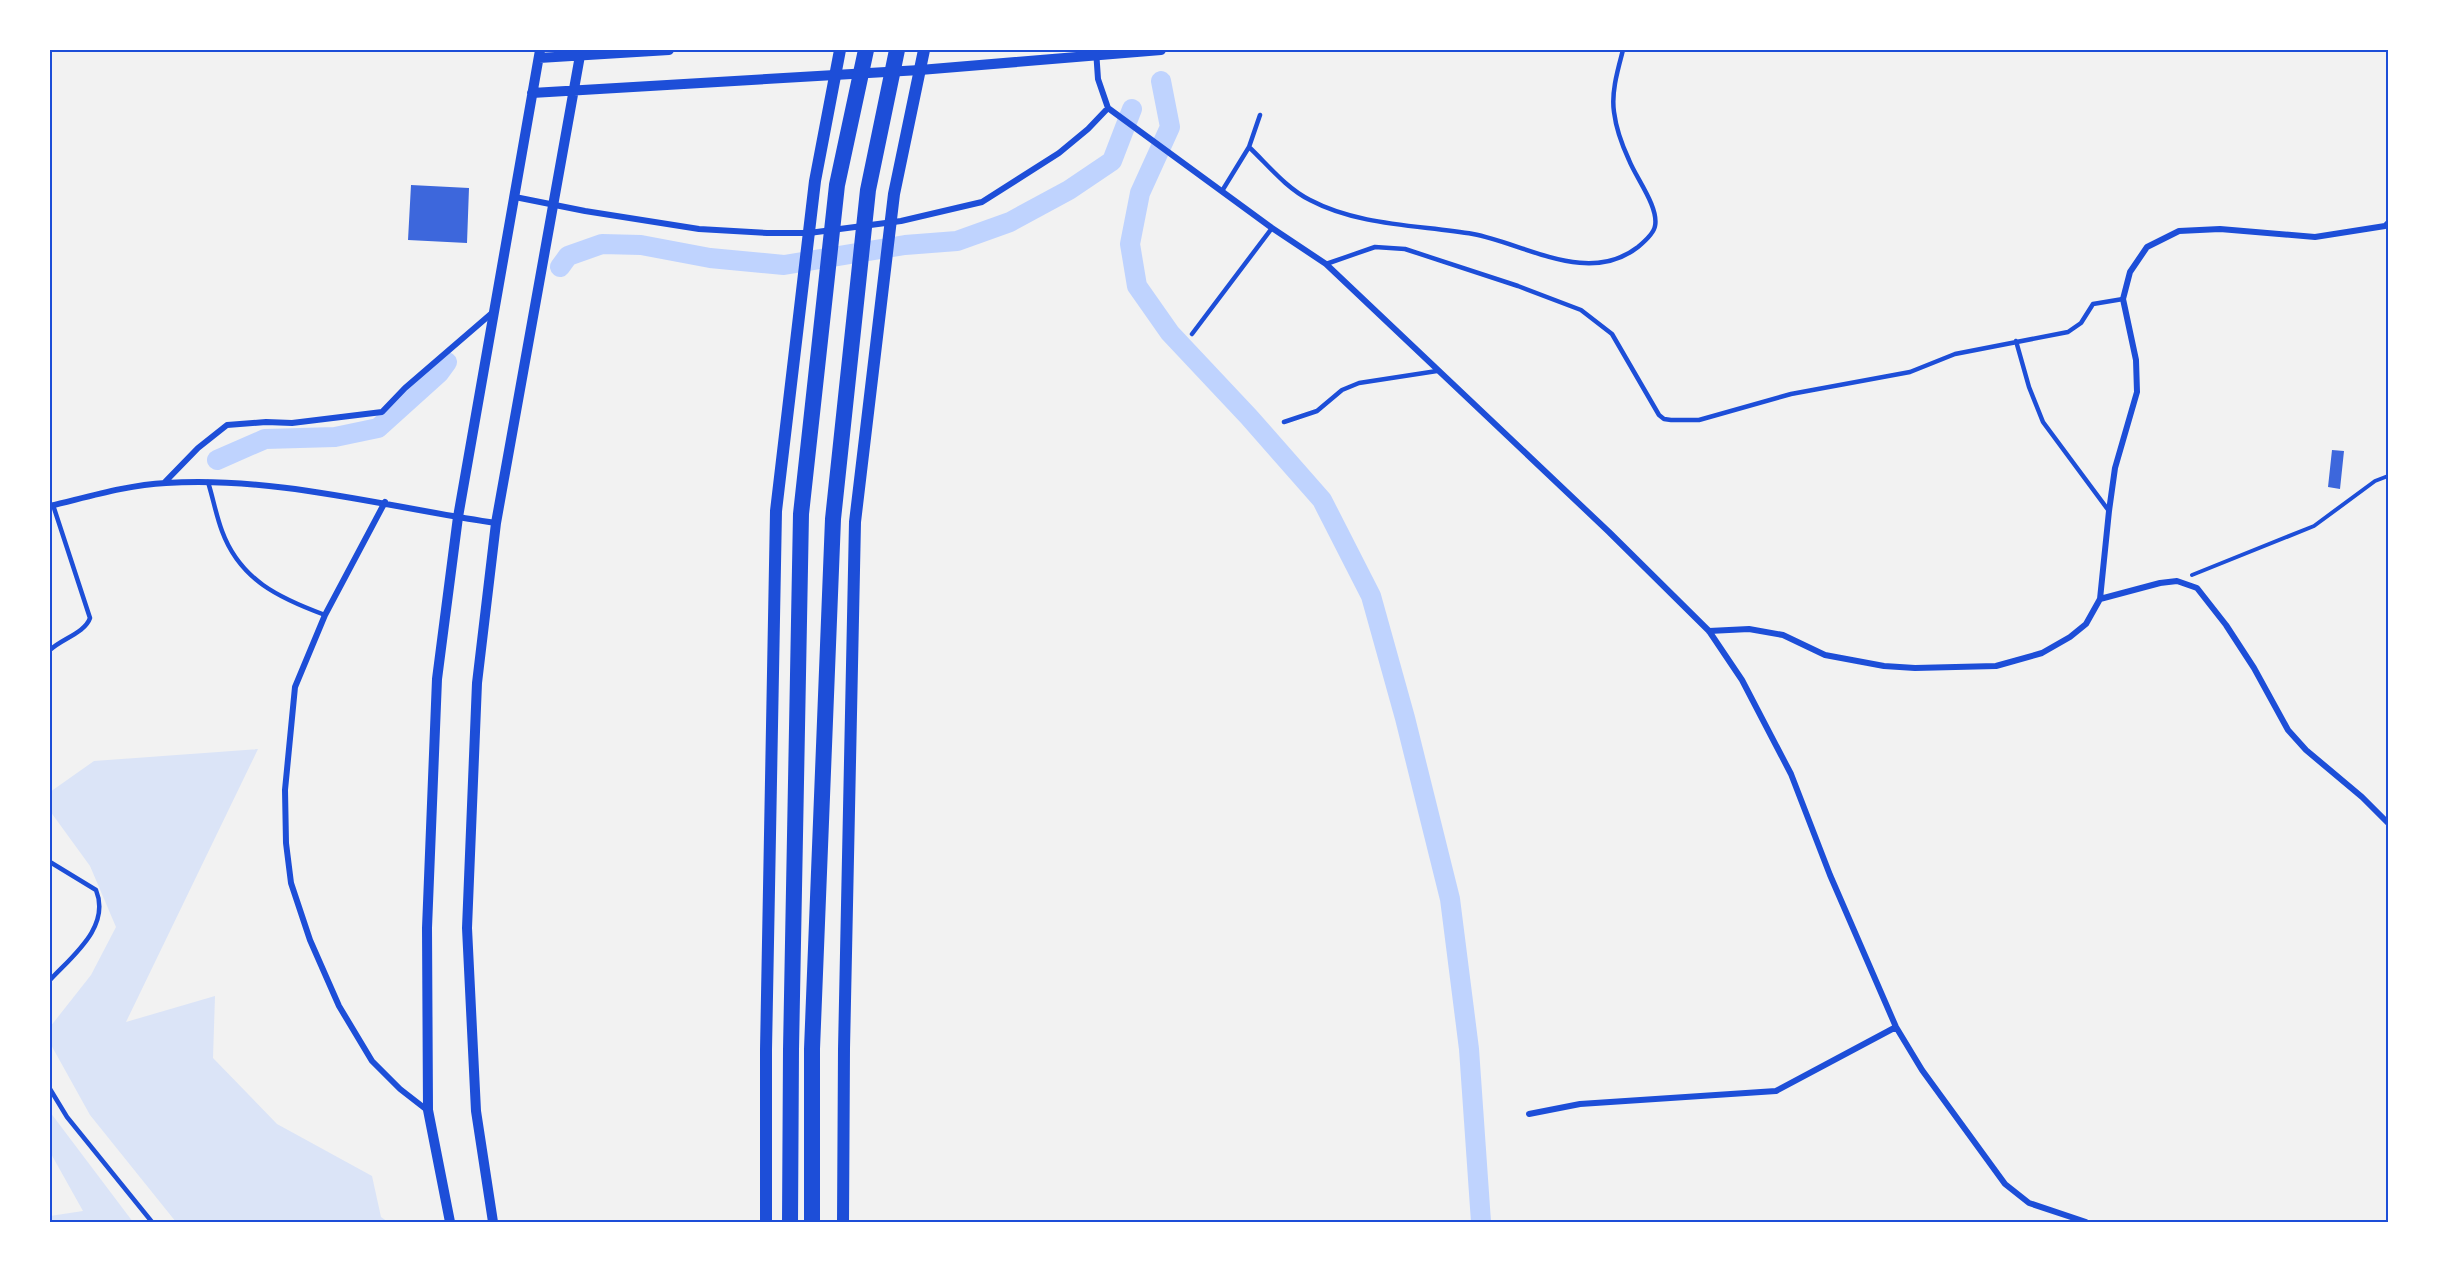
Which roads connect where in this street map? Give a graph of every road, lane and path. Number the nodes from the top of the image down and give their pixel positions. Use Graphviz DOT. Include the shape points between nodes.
graph roads {
  1 [pos="669,50"];
  2 [pos="840,50"];
  3 [pos="866,50"];
  4 [pos="897,50"];
  5 [pos="924,50"];
  6 [pos="1161,50"];
  7 [pos="1623,50"];
  8 [pos="1096,52"];
  9 [pos="581,53"];
  10 [pos="539,54"];
  11 [pos="920,70"];
  12 [pos="835,75"];
  13 [pos="574,91"];
  14 [pos="531,93"];
  15 [pos="1108,108"];
  16 [pos="1260,115"];
  17 [pos="1248,147"];
  18 [pos="1222,191"];
  19 [pos="515,197"];
  20 [pos="554,204"];
  21 [pos="2388,222"];
  22 [pos="890,228"];
  23 [pos="1272,228"];
  24 [pos="808,239"];
  25 [pos="1326,264"];
  26 [pos="2123,299"];
  27 [pos="495,311"];
  28 [pos="1192,334"];
  29 [pos="2016,341"];
  30 [pos="1437,371"];
  31 [pos="1284,422"];
  32 [pos="2388,476"];
  33 [pos="208,482"];
  34 [pos="164,483"];
  35 [pos="385,502"];
  36 [pos="51,505"];
  37 [pos="2109,511"];
  38 [pos="458,517"];
  39 [pos="496,523"];
  40 [pos="2177,581"];
  41 [pos="2100,599"];
  42 [pos="325,615"];
  43 [pos="1709,631"];
  44 [pos="50,650"];
  45 [pos="2388,823"];
  46 [pos="50,862"];
  47 [pos="50,980"];
  48 [pos="1896,1027"];
  49 [pos="50,1089"];
  50 [pos="428,1110"];
  51 [pos="1528,1114"];
  52 [pos="152,1222"];
  53 [pos="450,1222"];
  54 [pos="493,1222"];
  55 [pos="766,1222"];
  56 [pos="790,1222"];
  57 [pos="812,1222"];
  58 [pos="843,1222"];
  59 [pos="2086,1222"];
  1 -- 9 [label="street"];
  2 -- 12 [label="main road"];
  3 -- 56 [label="highway" via="837,185 801,514"];
  4 -- 57 [label="highway" via="868,190 832,519 812,1049"];
  5 -- 11 [label="main road"];
  6 -- 8 [label="street"];
  7 -- 17 [label="lane" via="1614,111 1629,160 1655,211 1655,228 1644,243 1617,259 1588,263 1555,260 1481,236 1366,219 1311,201 1294,191"];
  8 -- 11 [label="street"];
  8 -- 15 [label="street" via="1098,79"];
  9 -- 10 [label="street"];
  9 -- 13 [label="street"];
  10 -- 14 [label="street"];
  11 -- 12 [label="street"];
  11 -- 22 [label="main road"];
  12 -- 13 [label="street"];
  12 -- 24 [label="main road"];
  13 -- 14 [label="street"];
  13 -- 20 [label="street"];
  14 -- 19 [label="street"];
  15 -- 18 [label="street"];
  15 -- 22 [label="street" via="1059,153 981,202"];
  16 -- 17 [label="lane"];
  17 -- 18 [label="lane"];
  18 -- 23 [label="street"];
  19 -- 20 [label="street"];
  19 -- 27 [label="street"];
  20 -- 24 [label="street" via="699,229"];
  20 -- 39 [label="street"];
  21 -- 26 [label="street" via="2385,226 2315,237 2220,229 2179,231 2148,247 2130,272"];
  22 -- 24 [label="street"];
  22 -- 58 [label="main road" via="855,522"];
  23 -- 25 [label="street"];
  23 -- 28 [label="lane"];
  24 -- 55 [label="main road" via="776,511"];
  25 -- 29 [label="lane" via="1375,247 1405,249 1581,310 1612,334 1659,415 1671,420 1699,420 1791,394 1910,372 1955,354"];
  25 -- 30 [label="street"];
  26 -- 29 [label="lane" via="2093,304 2081,323 2068,332"];
  26 -- 37 [label="street" via="2136,360 2137,392 2115,468"];
  27 -- 34 [label="street" via="382,412 292,423 227,425"];
  27 -- 38 [label="street"];
  29 -- 37 [label="lane" via="2043,422"];
  30 -- 31 [label="lane" via="1359,383 1342,390 1317,411"];
  30 -- 43 [label="street"];
  32 -- 40 [label="path" via="2375,481 2314,526"];
  33 -- 34 [label="street"];
  33 -- 35 [label="street" via="249,483"];
  33 -- 42 [label="lane" via="222,531 242,567 287,601"];
  34 -- 36 [label="street"];
  35 -- 38 [label="street"];
  35 -- 42 [label="street"];
  36 -- 44 [label="lane" via="90,618 88,624"];
  37 -- 41 [label="street"];
  38 -- 39 [label="street"];
  38 -- 50 [label="street" via="437,679 427,928"];
  39 -- 54 [label="street" via="477,683 467,928 476,1111"];
  40 -- 41 [label="street"];
  40 -- 45 [label="street" via="2197,588 2226,625 2288,730"];
  41 -- 43 [label="street" via="2086,624 2070,638 2042,653 1996,666 1884,666 1825,655 1783,635 1749,629"];
  42 -- 50 [label="street" via="295,687 285,790 291,883 310,940 339,1006 372,1061"];
  43 -- 48 [label="street" via="1742,680 1791,774"];
  46 -- 47 [label="lane" via="96,890 100,898 93,933"];
  48 -- 51 [label="street" via="1776,1090 1580,1104"];
  48 -- 59 [label="street" via="1922,1070 2005,1184 2030,1203"];
  49 -- 52 [label="lane" via="67,1117"];
  50 -- 53 [label="street"];
}
